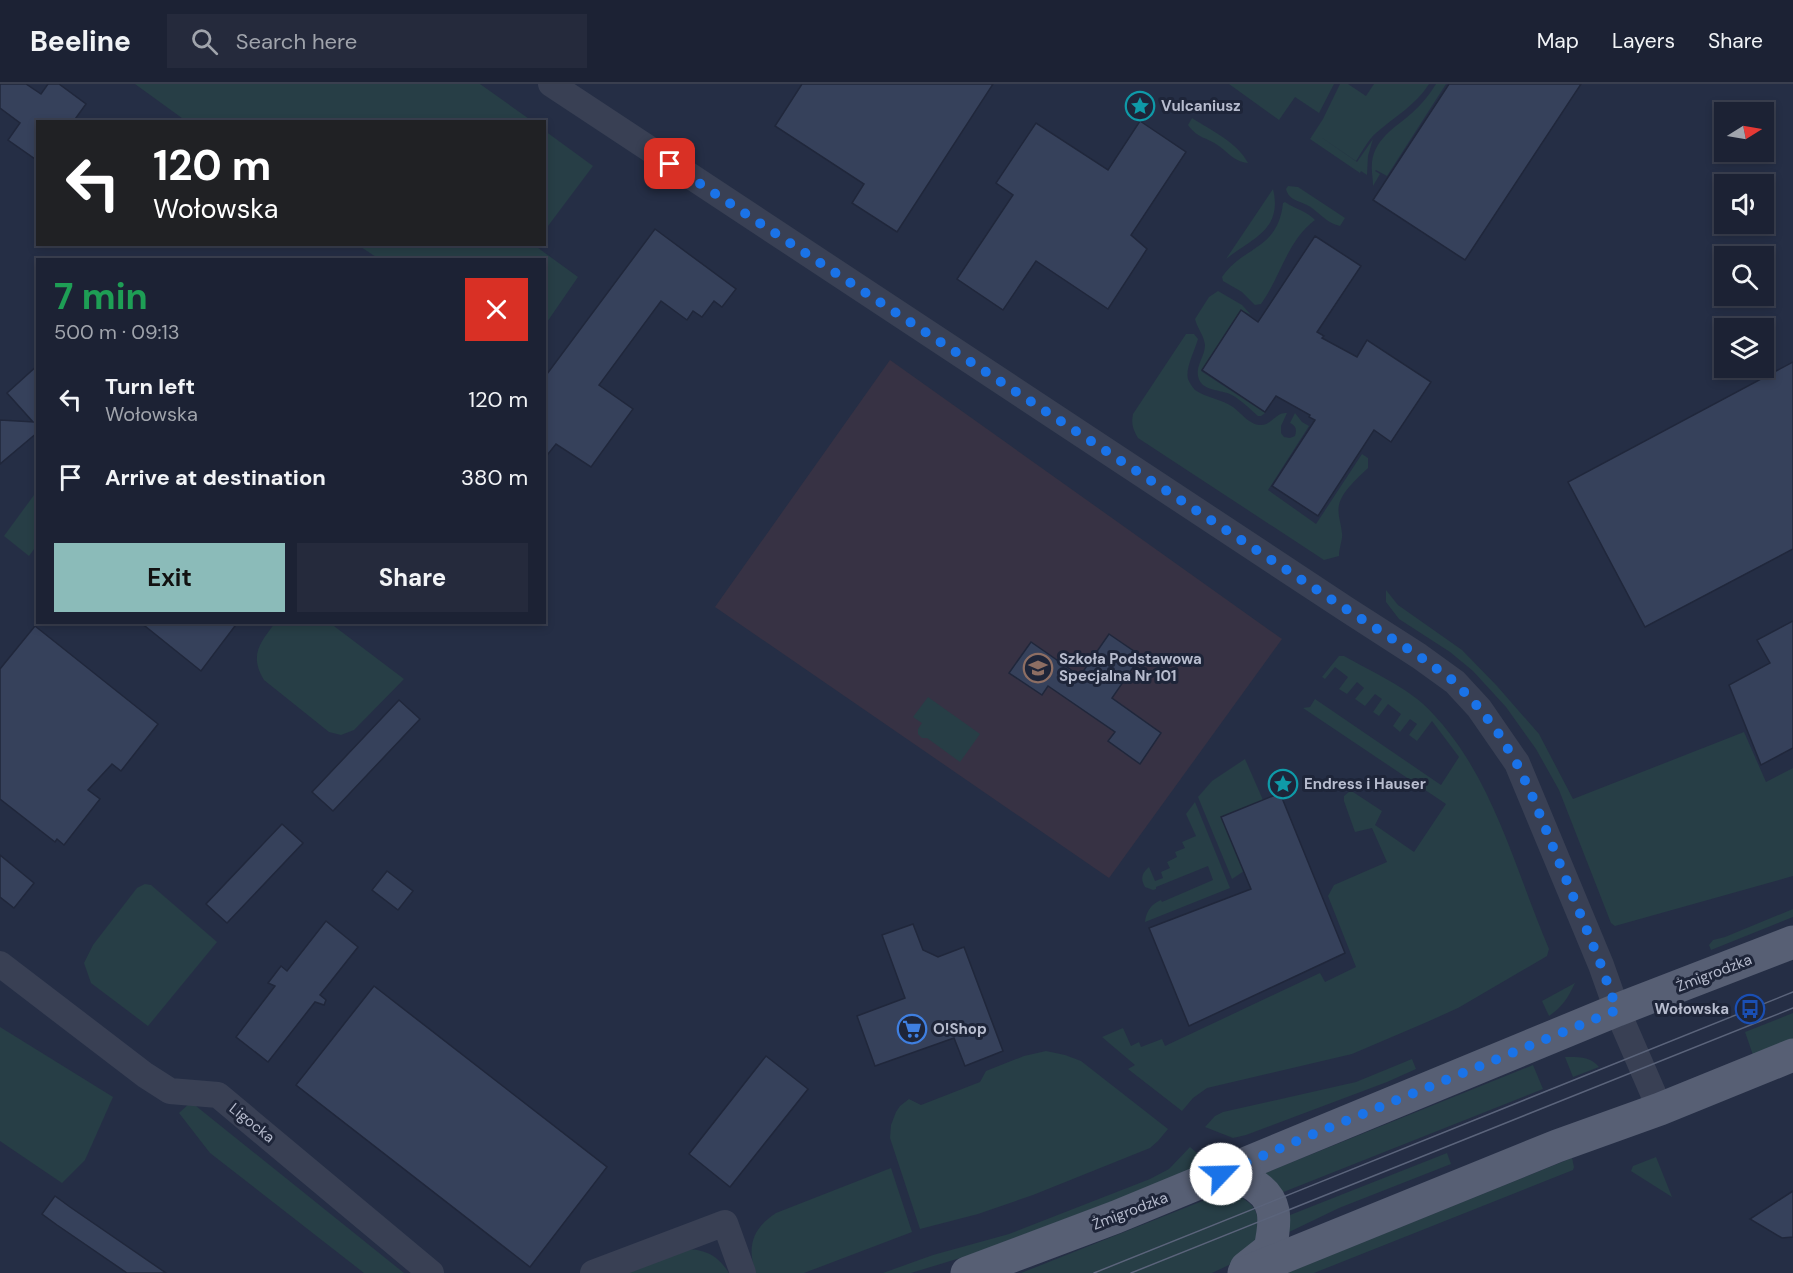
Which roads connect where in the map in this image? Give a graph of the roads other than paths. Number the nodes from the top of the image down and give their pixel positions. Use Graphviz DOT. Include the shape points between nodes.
graph roads {
  1 [pos="551,84"];
  2 [pos="1793,942"];
  3 [pos="0,964"];
  4 [pos="1617,1010"];
  5 [pos="1793,1055"];
  6 [pos="1660,1109"];
  7 [pos="1221,1174"];
  8 [pos="431,1273"];
  9 [pos="593,1273"];
  10 [pos="743,1273"];
  11 [pos="967,1273"];
  12 [pos="1242,1273"];
  1 -- 4 [label="street" via="1455,682 1479,708 1517,764"];
  2 -- 4 [label="main road, Żmigrodzka"];
  3 -- 8 [label="street, Ligocka" via="170,1091 218,1095"];
  4 -- 6 [label="street"];
  4 -- 7 [label="main road, Żmigrodzka"];
  5 -- 6 [label="main road"];
  6 -- 12 [label="main road" via="1557,1146"];
  7 -- 11 [label="main road, Żmigrodzka"];
  7 -- 12 [label="main road" via="1249,1182 1270,1202 1274,1216 1270,1249"];
  9 -- 10 [label="street" via="725,1223"];
}
